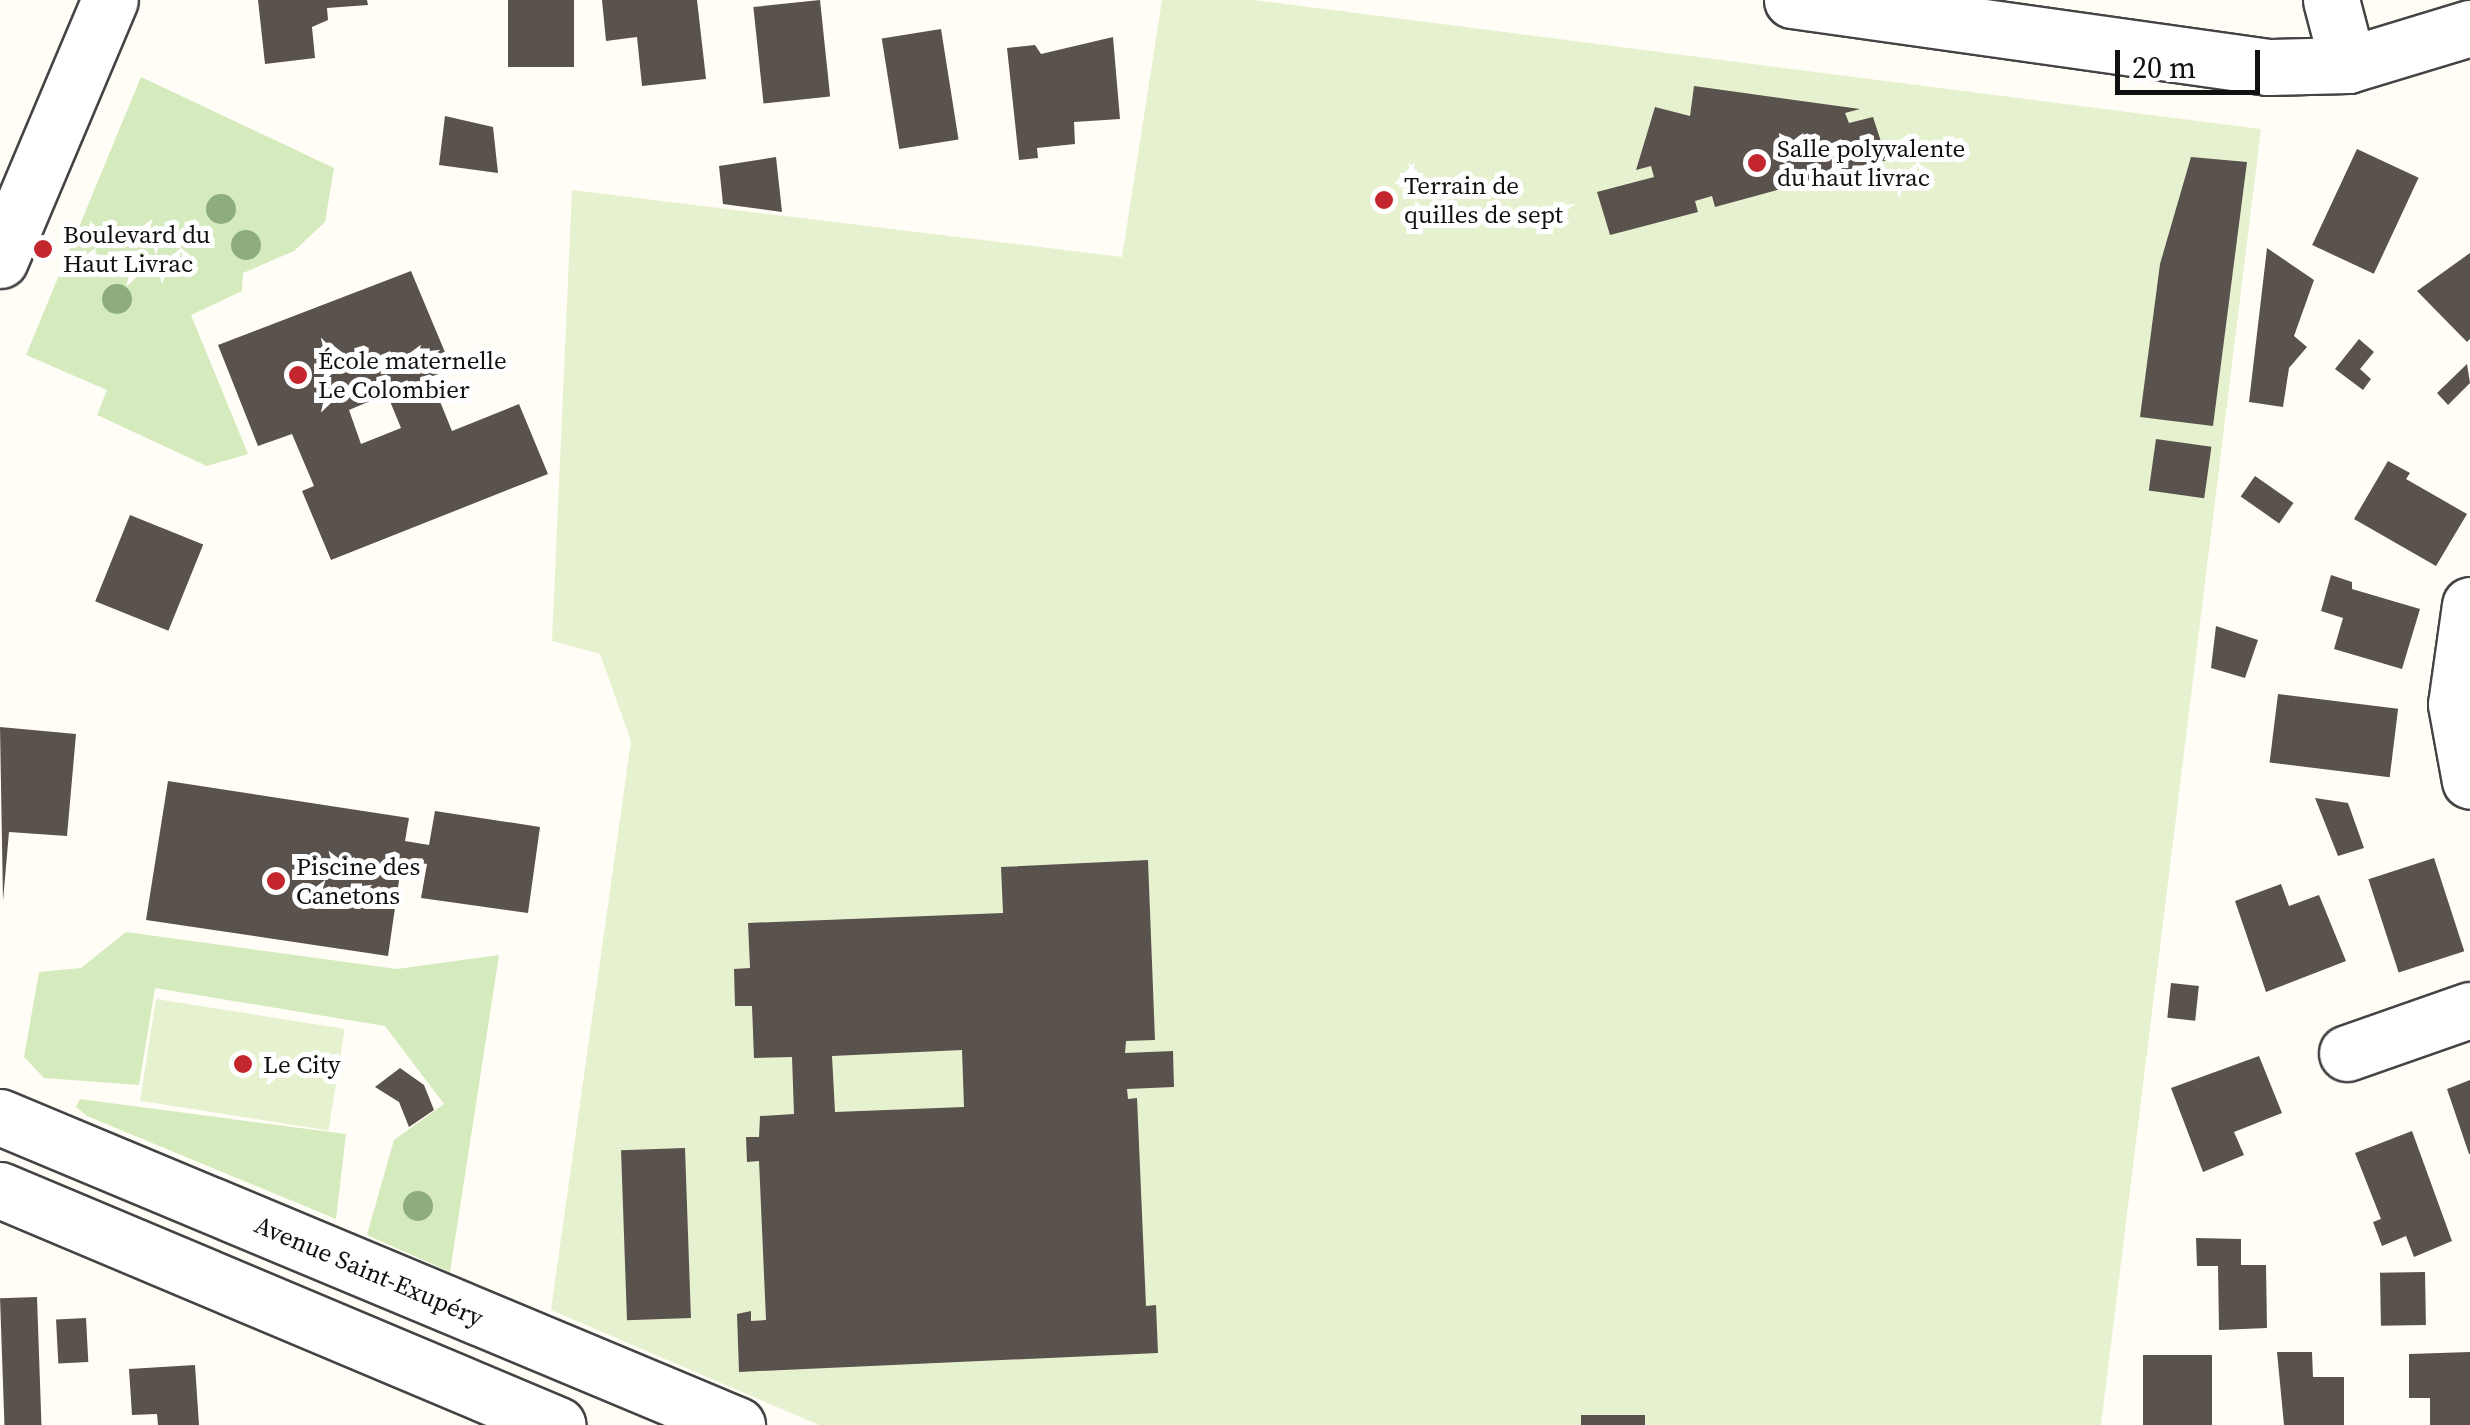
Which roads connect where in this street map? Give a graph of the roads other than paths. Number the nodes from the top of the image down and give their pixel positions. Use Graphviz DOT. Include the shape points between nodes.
graph roads {
  1 [pos="110,0"];
  2 [pos="1792,0"];
  3 [pos="2331,0"];
  4 [pos="2463,45"];
  5 [pos="2348,65"];
  6 [pos="0,260"];
  7 [pos="2470,605"];
  8 [pos="2470,782"];
  9 [pos="2470,1010"];
  10 [pos="2347,1053"];
  11 [pos="0,1116"];
  12 [pos="0,1190"];
  13 [pos="558,1425"];
  14 [pos="737,1425"];
  1 -- 6 [label="street"];
  2 -- 5 [label="street" via="2268,67"];
  3 -- 5 [label="street"];
  4 -- 5 [label="street"];
  7 -- 8 [label="street" via="2456,664"];
  9 -- 10 [label="street"];
  11 -- 14 [label="street, Avenue Saint-Exupéry"];
  12 -- 13 [label="street"];
}
